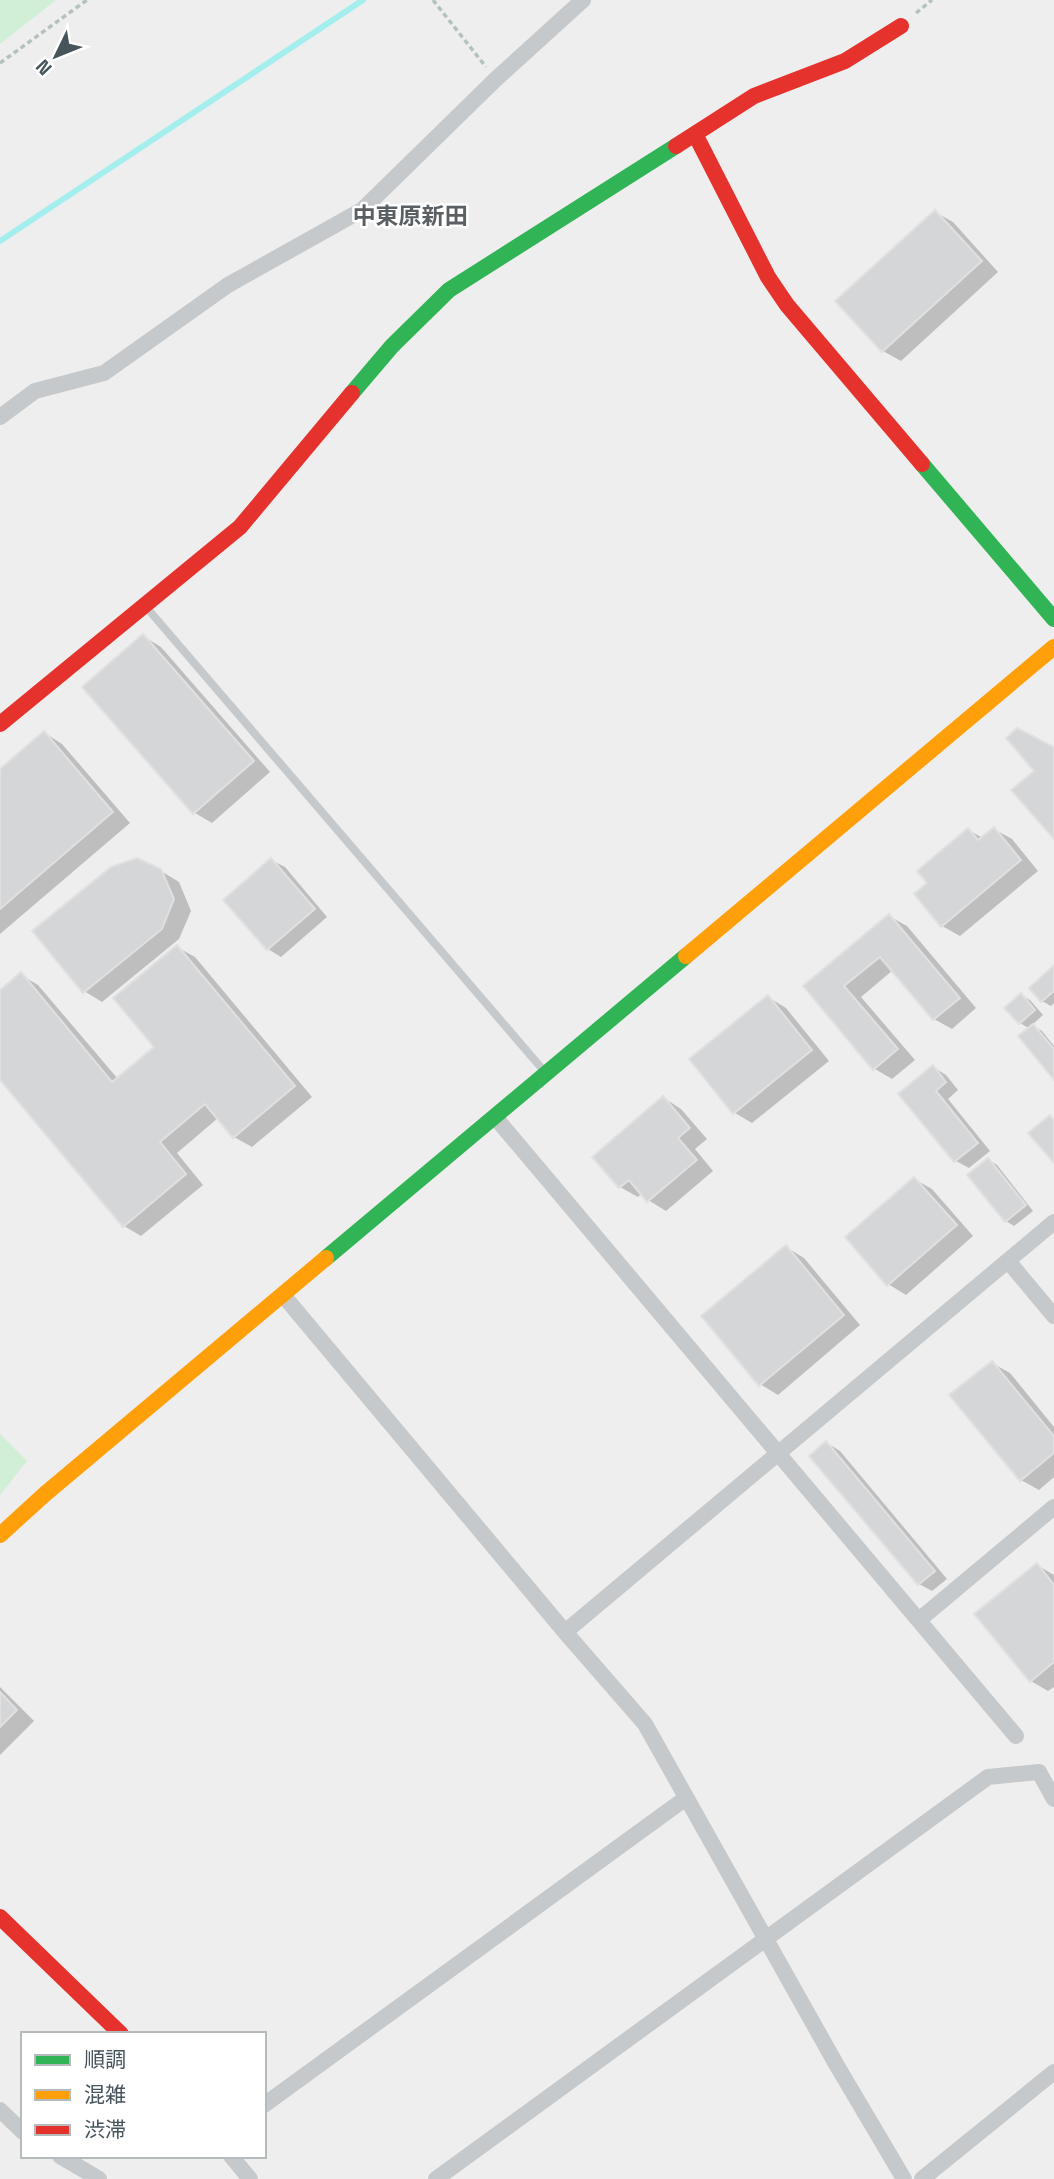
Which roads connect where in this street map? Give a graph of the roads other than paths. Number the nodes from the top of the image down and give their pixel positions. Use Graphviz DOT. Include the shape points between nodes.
graph roads {
  1 [pos="583,0"];
  2 [pos="901,26"];
  3 [pos="695,134"];
  4 [pos="0,417"];
  5 [pos="145,605"];
  6 [pos="1054,619"];
  7 [pos="1054,647"];
  8 [pos="0,724"];
  9 [pos="546,1073"];
  10 [pos="495,1117"];
  11 [pos="1054,1222"];
  12 [pos="1008,1261"];
  13 [pos="283,1295"];
  14 [pos="1054,1316"];
  15 [pos="779,1454"];
  16 [pos="1054,1507"];
  17 [pos="0,1535"];
  18 [pos="919,1620"];
  19 [pos="565,1632"];
  20 [pos="1016,1736"];
  21 [pos="685,1798"];
  22 [pos="1054,1799"];
  23 [pos="0,1917"];
  24 [pos="766,1939"];
  25 [pos="119,2032"];
  26 [pos="1054,2072"];
  27 [pos="266,2104"];
  28 [pos="0,2110"];
  29 [pos="21,2130"];
  30 [pos="63,2158"];
  31 [pos="233,2158"];
  32 [pos="99,2179"];
  33 [pos="250,2179"];
  34 [pos="436,2179"];
  35 [pos="904,2179"];
  36 [pos="922,2179"];
  1 -- 4 [label="street" via="362,209 228,285 104,373 34,391"];
  2 -- 3 [label="street" via="845,61 754,96"];
  3 -- 5 [label="street" via="449,290 391,346 240,527"];
  3 -- 6 [label="street" via="768,277 787,304"];
  5 -- 8 [label="street"];
  5 -- 9 [label="lane"];
  7 -- 9 [label="street"];
  9 -- 10 [label="street"];
  10 -- 13 [label="street"];
  10 -- 15 [label="street"];
  11 -- 12 [label="street"];
  12 -- 14 [label="street"];
  12 -- 15 [label="street"];
  13 -- 17 [label="street"];
  13 -- 19 [label="street"];
  15 -- 18 [label="street"];
  15 -- 19 [label="street"];
  16 -- 18 [label="street"];
  18 -- 20 [label="street"];
  19 -- 21 [label="street" via="645,1724"];
  21 -- 24 [label="street"];
  21 -- 27 [label="street"];
  22 -- 24 [label="street" via="1039,1772 988,1777"];
  23 -- 25 [label="street"];
  24 -- 34 [label="street"];
  24 -- 35 [label="street"];
  26 -- 36 [label="street"];
  28 -- 29 [label="street"];
  30 -- 32 [label="street"];
  31 -- 33 [label="street"];
}
